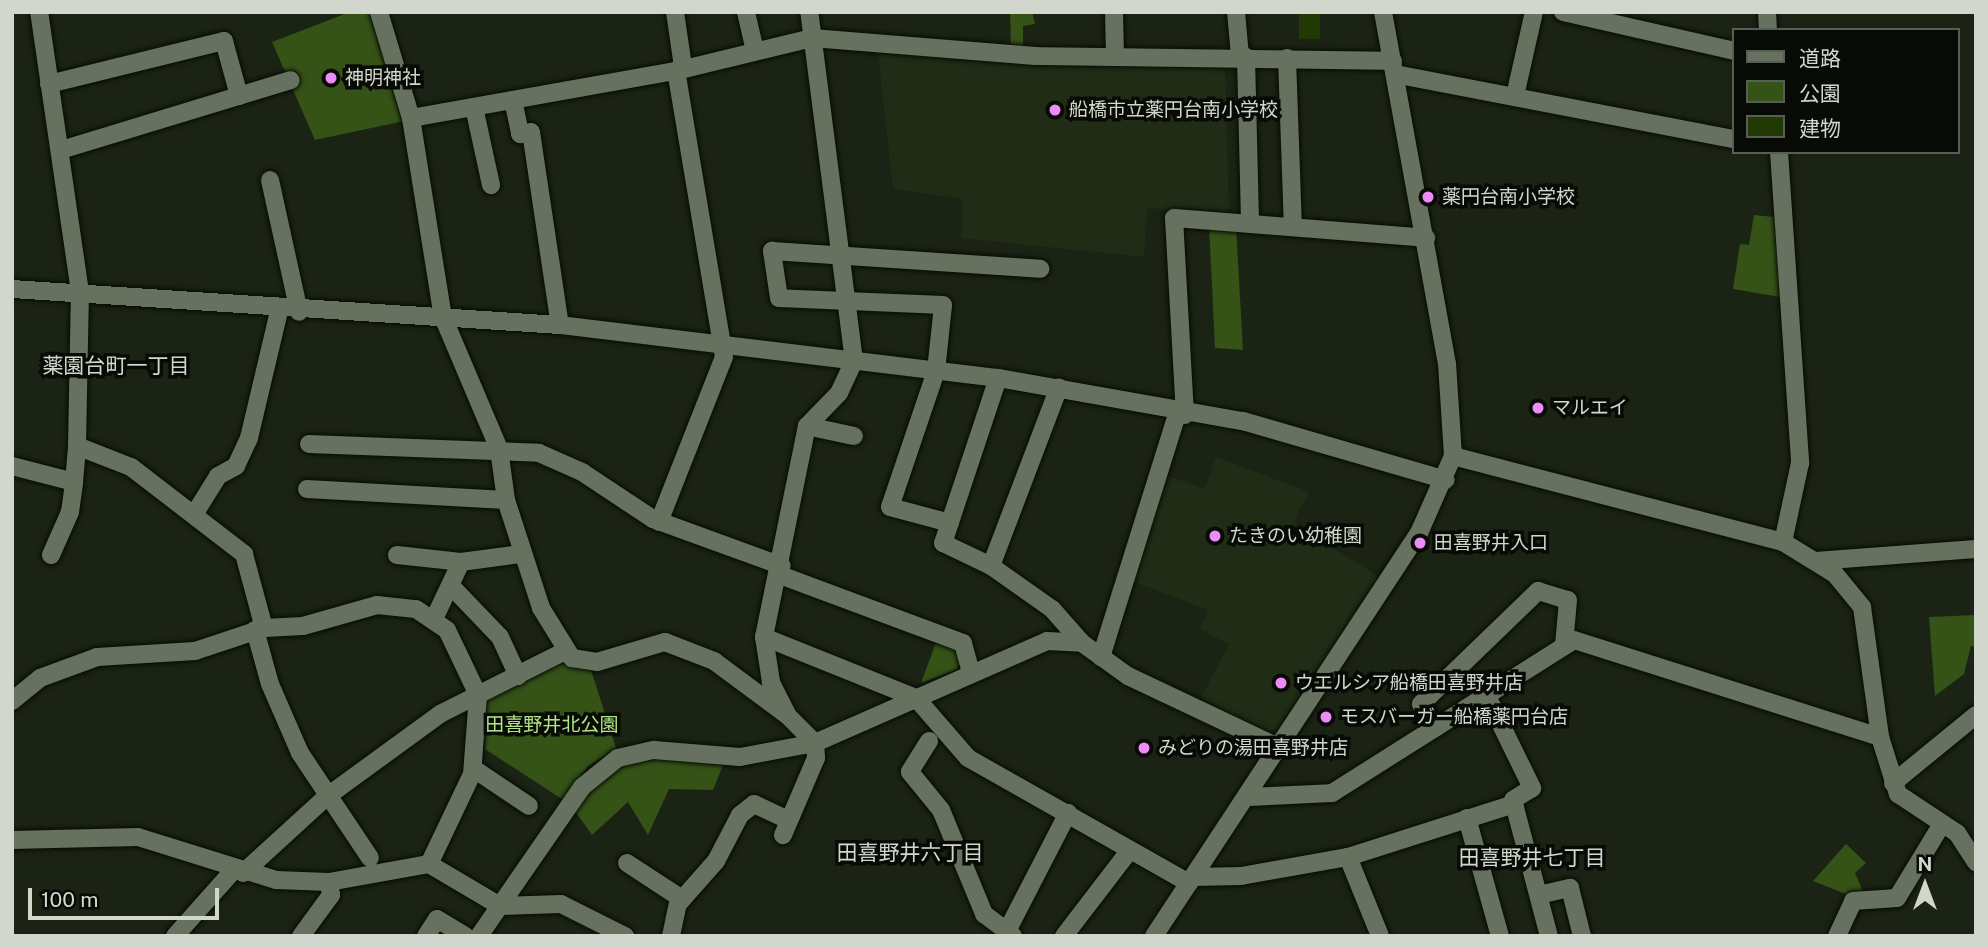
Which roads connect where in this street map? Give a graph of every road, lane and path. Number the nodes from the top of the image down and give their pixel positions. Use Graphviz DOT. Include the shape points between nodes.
graph roads {
  1 [pos="39,12"];
  2 [pos="379,12"];
  3 [pos="675,12"];
  4 [pos="746,12"];
  5 [pos="809,12"];
  6 [pos="1114,12"];
  7 [pos="1236,12"];
  8 [pos="1382,12"];
  9 [pos="1534,12"];
  10 [pos="1563,12"];
  11 [pos="813,38"];
  12 [pos="755,51"];
  13 [pos="1732,51"];
  14 [pos="1115,55"];
  15 [pos="1243,56"];
  16 [pos="1287,58"];
  17 [pos="1394,67"];
  18 [pos="679,69"];
  19 [pos="290,80"];
  20 [pos="49,84"];
  21 [pos="239,96"];
  22 [pos="1515,96"];
  23 [pos="513,100"];
  24 [pos="474,107"];
  25 [pos="411,118"];
  26 [pos="1732,139"];
  27 [pos="61,150"];
  28 [pos="1779,154"];
  29 [pos="270,180"];
  30 [pos="491,185"];
  31 [pos="1250,223"];
  32 [pos="1293,226"];
  33 [pos="1426,239"];
  34 [pos="839,252"];
  35 [pos="1040,269"];
  36 [pos="12,289"];
  37 [pos="80,292"];
  38 [pos="845,298"];
  39 [pos="279,311"];
  40 [pos="299,312"];
  41 [pos="443,317"];
  42 [pos="561,325"];
  43 [pos="723,345"];
  44 [pos="854,361"];
  45 [pos="936,371"];
  46 [pos="998,378"];
  47 [pos="1059,387"];
  48 [pos="1182,413"];
  49 [pos="807,425"];
  50 [pos="854,436"];
  51 [pos="309,444"];
  52 [pos="77,446"];
  53 [pos="499,449"];
  54 [pos="1453,456"];
  55 [pos="12,466"];
  56 [pos="1446,480"];
  57 [pos="74,482"];
  58 [pos="307,489"];
  59 [pos="506,500"];
  60 [pos="195,513"];
  61 [pos="659,522"];
  62 [pos="950,523"];
  63 [pos="1783,542"];
  64 [pos="1976,550"];
  65 [pos="520,554"];
  66 [pos="51,555"];
  67 [pos="397,555"];
  68 [pos="1816,561"];
  69 [pos="461,562"];
  70 [pos="991,566"];
  71 [pos="781,570"];
  72 [pos="452,587"];
  73 [pos="434,619"];
  74 [pos="260,629"];
  75 [pos="764,637"];
  76 [pos="1082,643"];
  77 [pos="1564,646"];
  78 [pos="565,651"];
  79 [pos="1101,657"];
  80 [pos="971,673"];
  81 [pos="518,676"];
  82 [pos="1486,694"];
  83 [pos="478,695"];
  84 [pos="916,698"];
  85 [pos="12,701"];
  86 [pos="1976,715"];
  87 [pos="788,716"];
  88 [pos="1437,727"];
  89 [pos="1880,737"];
  90 [pos="929,741"];
  91 [pos="815,743"];
  92 [pos="1280,748"];
  93 [pos="474,769"];
  94 [pos="1893,783"];
  95 [pos="1248,797"];
  96 [pos="326,798"];
  97 [pos="1514,804"];
  98 [pos="529,806"];
  99 [pos="1068,813"];
  100 [pos="1467,818"];
  101 [pos="1942,824"];
  102 [pos="12,840"];
  103 [pos="1130,849"];
  104 [pos="1348,857"];
  105 [pos="370,858"];
  106 [pos="1976,862"];
  107 [pos="627,863"];
  108 [pos="429,864"];
  109 [pos="238,872"];
  110 [pos="1191,880"];
  111 [pos="329,883"];
  112 [pos="1539,895"];
  113 [pos="682,899"];
  114 [pos="499,906"];
  115 [pos="1010,933"];
  116 [pos="175,936"];
  117 [pos="301,936"];
  118 [pos="426,936"];
  119 [pos="465,936"];
  120 [pos="479,936"];
  121 [pos="625,936"];
  122 [pos="671,936"];
  123 [pos="1064,936"];
  124 [pos="1154,936"];
  125 [pos="1380,936"];
  126 [pos="1500,936"];
  127 [pos="1549,936"];
  128 [pos="1582,936"];
  129 [pos="1837,936"];
  1 -- 20 [label="street"];
  2 -- 25 [label="street"];
  3 -- 18 [label="street"];
  4 -- 12 [label="street"];
  5 -- 11 [label="street"];
  6 -- 14 [label="street"];
  7 -- 15 [label="street"];
  8 -- 17 [label="street"];
  9 -- 22 [label="street"];
  10 -- 13 [label="street"];
  11 -- 12 [label="street"];
  11 -- 14 [label="street" via="1035,55"];
  11 -- 34 [label="street"];
  12 -- 18 [label="street"];
  14 -- 15 [label="street"];
  15 -- 16 [label="street"];
  15 -- 31 [label="street"];
  16 -- 17 [label="street"];
  16 -- 32 [label="street"];
  17 -- 22 [label="street"];
  17 -- 33 [label="street"];
  18 -- 23 [label="street"];
  18 -- 43 [label="street"];
  19 -- 21 [label="street"];
  20 -- 21 [label="street" via="224,41"];
  20 -- 27 [label="street"];
  21 -- 27 [label="street"];
  22 -- 26 [label="street"];
  23 -- 24 [label="street"];
  23 -- 42 [label="street" via="520,134 531,132"];
  24 -- 25 [label="street"];
  24 -- 30 [label="street"];
  25 -- 41 [label="street"];
  27 -- 37 [label="street"];
  28 -- 63 [label="street" via="1800,464"];
  29 -- 40 [label="street"];
  31 -- 32 [label="street"];
  31 -- 48 [label="street" via="1174,218"];
  32 -- 33 [label="street"];
  33 -- 54 [label="street" via="1451,392"];
  34 -- 35 [label="street"];
  34 -- 38 [label="street"];
  34 -- 38 [label="street" via="772,251 779,298"];
  36 -- 37 [label="street"];
  37 -- 39 [label="street"];
  37 -- 52 [label="street"];
  38 -- 44 [label="street"];
  38 -- 45 [label="street" via="943,305"];
  39 -- 40 [label="street"];
  39 -- 60 [label="street" via="249,438 236,466 218,475"];
  40 -- 41 [label="street"];
  41 -- 42 [label="street"];
  41 -- 53 [label="street"];
  42 -- 43 [label="street"];
  43 -- 44 [label="street"];
  43 -- 61 [label="street" via="724,357"];
  44 -- 45 [label="street"];
  44 -- 49 [label="street" via="839,393"];
  45 -- 46 [label="street"];
  45 -- 62 [label="street" via="890,507"];
  46 -- 47 [label="street"];
  46 -- 62 [label="street"];
  47 -- 48 [label="street"];
  47 -- 70 [label="street"];
  48 -- 56 [label="street" via="1243,422"];
  48 -- 79 [label="street"];
  49 -- 50 [label="street"];
  49 -- 71 [label="street"];
  51 -- 53 [label="street"];
  52 -- 57 [label="street"];
  52 -- 60 [label="street" via="131,467"];
  53 -- 59 [label="street"];
  53 -- 61 [label="street" via="566,464"];
  54 -- 56 [label="street"];
  54 -- 63 [label="street"];
  55 -- 57 [label="street"];
  56 -- 92 [label="street" via="1419,533"];
  57 -- 66 [label="street" via="70,512"];
  58 -- 59 [label="street"];
  59 -- 65 [label="street"];
  60 -- 74 [label="street" via="244,554"];
  61 -- 71 [label="street"];
  62 -- 70 [label="street" via="943,543"];
  63 -- 68 [label="street"];
  64 -- 68 [label="street"];
  65 -- 69 [label="street"];
  65 -- 78 [label="street"];
  67 -- 69 [label="street"];
  68 -- 89 [label="street" via="1849,587 1862,607"];
  69 -- 72 [label="street"];
  70 -- 76 [label="street" via="1052,609"];
  71 -- 75 [label="street"];
  71 -- 80 [label="street" via="963,643"];
  72 -- 73 [label="street"];
  72 -- 81 [label="street" via="500,637"];
  73 -- 74 [label="street" via="416,609 377,605 303,626"];
  73 -- 83 [label="street" via="457,646"];
  74 -- 85 [label="street" via="195,651 129,650 65,666"];
  74 -- 96 [label="street" via="279,708"];
  75 -- 84 [label="street"];
  75 -- 87 [label="street" via="771,681"];
  76 -- 79 [label="street"];
  76 -- 80 [label="street" via="1047,641"];
  77 -- 82 [label="street"];
  77 -- 88 [label="street" via="1568,600 1538,591 1421,704"];
  77 -- 89 [label="street" via="1594,643"];
  78 -- 81 [label="street"];
  78 -- 87 [label="street" via="597,662 665,642 714,661"];
  79 -- 92 [label="street" via="1128,676"];
  80 -- 84 [label="street"];
  81 -- 83 [label="street"];
  82 -- 88 [label="street"];
  82 -- 97 [label="street" via="1532,788 1515,796"];
  83 -- 93 [label="street"];
  83 -- 96 [label="street" via="440,714"];
  84 -- 91 [label="street"];
  84 -- 99 [label="street" via="968,758"];
  86 -- 94 [label="street"];
  87 -- 91 [label="street"];
  88 -- 95 [label="street" via="1332,793"];
  89 -- 94 [label="street"];
  90 -- 115 [label="street" via="910,772 941,810 984,914"];
  91 -- 113 [label="street" via="812,777 786,828 754,804"];
  91 -- 114 [label="street" via="740,757 654,750 618,758 582,787"];
  92 -- 95 [label="street"];
  93 -- 98 [label="street"];
  93 -- 108 [label="street"];
  94 -- 101 [label="street" via="1910,808"];
  95 -- 110 [label="street"];
  96 -- 105 [label="street"];
  96 -- 109 [label="street"];
  97 -- 100 [label="street"];
  97 -- 112 [label="street"];
  99 -- 103 [label="street"];
  99 -- 115 [label="street"];
  100 -- 104 [label="street"];
  100 -- 126 [label="street"];
  101 -- 106 [label="street"];
  101 -- 129 [label="street" via="1897,898 1853,901"];
  102 -- 109 [label="street" via="138,837"];
  103 -- 110 [label="street"];
  103 -- 123 [label="street"];
  104 -- 110 [label="street"];
  104 -- 125 [label="street"];
  107 -- 113 [label="street"];
  108 -- 111 [label="street"];
  108 -- 114 [label="street"];
  109 -- 111 [label="street"];
  109 -- 116 [label="street"];
  110 -- 124 [label="street"];
  111 -- 117 [label="street" via="331,895"];
  112 -- 127 [label="street"];
  112 -- 128 [label="street" via="1570,888"];
  113 -- 122 [label="street"];
  114 -- 120 [label="street"];
  114 -- 121 [label="street" via="561,904"];
  118 -- 119 [label="street" via="437,919"];
}
